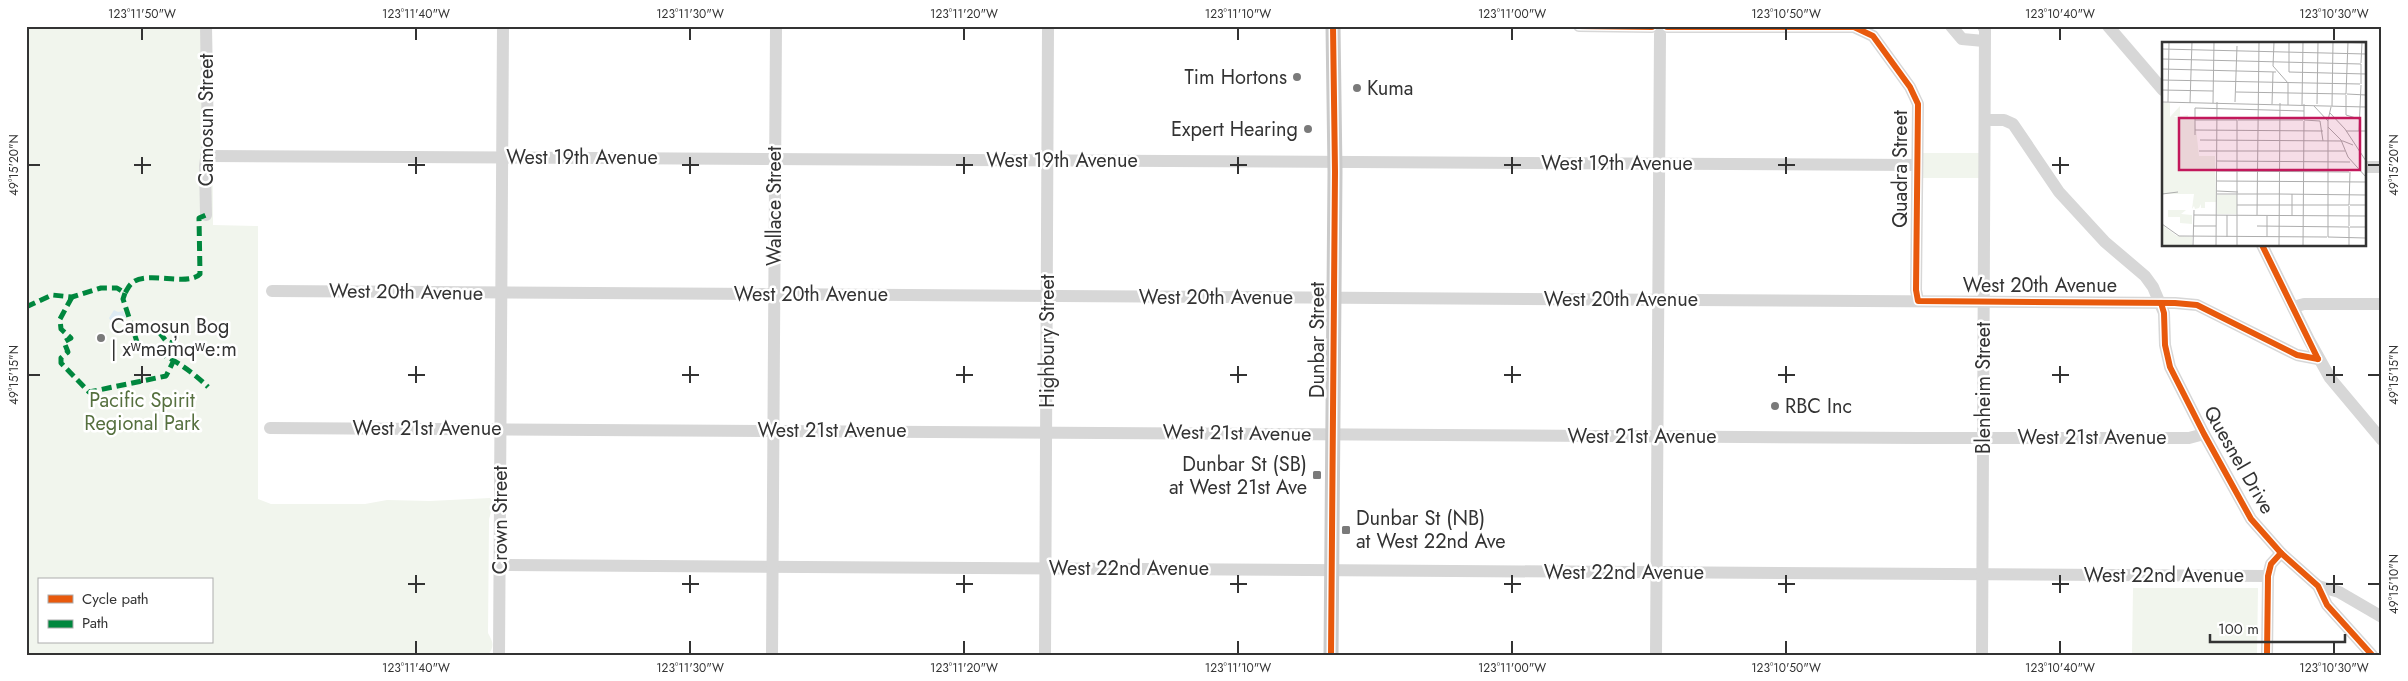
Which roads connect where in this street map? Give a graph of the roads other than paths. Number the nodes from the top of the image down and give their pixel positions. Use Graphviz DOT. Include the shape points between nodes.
graph roads {
  1 [pos="206,26"];
  2 [pos="502,26"];
  3 [pos="1048,26"];
  4 [pos="1333,26"];
  5 [pos="1579,26"];
  6 [pos="1831,26"];
  7 [pos="1951,26"];
  8 [pos="2108,26"];
  9 [pos="775,27"];
  10 [pos="1660,28"];
  11 [pos="1985,31"];
  12 [pos="2162,89"];
  13 [pos="1985,120"];
  14 [pos="208,156"];
  15 [pos="503,157"];
  16 [pos="774,158"];
  17 [pos="1048,160"];
  18 [pos="1334,162"];
  19 [pos="1659,162"];
  20 [pos="1917,165"];
  21 [pos="2366,167"];
  22 [pos="2382,167"];
  23 [pos="206,215"];
  24 [pos="2262,246"];
  25 [pos="272,291"];
  26 [pos="501,293"];
  27 [pos="774,293"];
  28 [pos="1047,296"];
  29 [pos="1334,297"];
  30 [pos="1659,300"];
  31 [pos="1918,301"];
  32 [pos="1984,301"];
  33 [pos="2161,303"];
  34 [pos="2382,304"];
  35 [pos="2293,307"];
  36 [pos="2318,359"];
  37 [pos="270,428"];
  38 [pos="500,429"];
  39 [pos="773,430"];
  40 [pos="1046,431"];
  41 [pos="1333,434"];
  42 [pos="2204,434"];
  43 [pos="1657,436"];
  44 [pos="1983,437"];
  45 [pos="2382,440"];
  46 [pos="2281,553"];
  47 [pos="500,565"];
  48 [pos="773,567"];
  49 [pos="1045,568"];
  50 [pos="1331,570"];
  51 [pos="1656,572"];
  52 [pos="1982,574"];
  53 [pos="2268,576"];
  54 [pos="2318,586"];
  55 [pos="2382,617"];
  56 [pos="499,655"];
  57 [pos="772,655"];
  58 [pos="1045,655"];
  59 [pos="1330,655"];
  60 [pos="1656,655"];
  61 [pos="1982,655"];
  62 [pos="2267,655"];
  63 [pos="2372,655"];
  1 -- 14 [label="street, Camosun Street"];
  2 -- 15 [label="street, Crown Street"];
  3 -- 17 [label="street, Highbury Street"];
  4 -- 18 [label="main road, Dunbar Street"];
  5 -- 10 [label="street"];
  6 -- 10 [label="street"];
  6 -- 20 [label="street, Quadra Street" via="1859,28 1873,36 1910,87 1918,104"];
  7 -- 11 [label="street" via="1962,39"];
  8 -- 12 [label="street"];
  9 -- 16 [label="street, Wallace Street"];
  10 -- 19 [label="street"];
  11 -- 13 [label="street, Blenheim Street"];
  13 -- 32 [label="street, Blenheim Street"];
  13 -- 33 [label="street, Quesnel Drive" via="2004,120 2013,124 2059,192 2105,242 2145,276"];
  14 -- 15 [label="street, West 19th Avenue"];
  14 -- 23 [label="street, Camosun Street" via="205,166"];
  15 -- 16 [label="street, West 19th Avenue"];
  15 -- 26 [label="street, Crown Street"];
  16 -- 17 [label="street, West 19th Avenue"];
  16 -- 27 [label="street, Wallace Street"];
  17 -- 18 [label="street, West 19th Avenue"];
  17 -- 28 [label="street, Highbury Street"];
  18 -- 19 [label="street, West 19th Avenue"];
  18 -- 29 [label="main road, Dunbar Street"];
  19 -- 20 [label="street, West 19th Avenue"];
  19 -- 30 [label="street"];
  20 -- 31 [label="street, Quadra Street"];
  21 -- 22 [label="street"];
  24 -- 35 [label="street"];
  25 -- 26 [label="street, West 20th Avenue"];
  26 -- 27 [label="street, West 20th Avenue"];
  26 -- 38 [label="street, Crown Street"];
  27 -- 28 [label="street, West 20th Avenue"];
  27 -- 39 [label="street, Wallace Street"];
  28 -- 29 [label="street, West 20th Avenue"];
  28 -- 40 [label="street, Highbury Street"];
  29 -- 30 [label="street, West 20th Avenue"];
  29 -- 41 [label="main road, Dunbar Street"];
  30 -- 31 [label="street, West 20th Avenue"];
  30 -- 43 [label="street"];
  31 -- 32 [label="street, West 20th Avenue"];
  32 -- 33 [label="street, West 20th Avenue"];
  32 -- 44 [label="street, Blenheim Street"];
  33 -- 36 [label="street, West 20th Avenue" via="2197,306 2297,355"];
  33 -- 42 [label="street, Quesnel Drive" via="2170,367"];
  34 -- 35 [label="street" via="2304,304"];
  35 -- 36 [label="street"];
  36 -- 45 [label="street" via="2335,385"];
  37 -- 38 [label="street, West 21st Avenue"];
  38 -- 39 [label="street, West 21st Avenue"];
  38 -- 47 [label="street, Crown Street"];
  39 -- 40 [label="street, West 21st Avenue"];
  39 -- 48 [label="street, Wallace Street"];
  40 -- 41 [label="street, West 21st Avenue"];
  40 -- 49 [label="street, Highbury Street"];
  41 -- 43 [label="street, West 21st Avenue"];
  41 -- 50 [label="main road, Dunbar Street"];
  42 -- 44 [label="street, West 21st Avenue" via="2189,438"];
  42 -- 46 [label="street, Quesnel Drive" via="2251,518"];
  43 -- 44 [label="street, West 21st Avenue"];
  43 -- 51 [label="street"];
  44 -- 52 [label="street, Blenheim Street"];
  46 -- 53 [label="street" via="2270,564"];
  46 -- 54 [label="street, Quesnel Drive"];
  47 -- 48 [label="street, West 22nd Avenue"];
  47 -- 56 [label="street, Crown Street"];
  48 -- 49 [label="street, West 22nd Avenue"];
  48 -- 57 [label="street, Wallace Street"];
  49 -- 50 [label="street, West 22nd Avenue"];
  49 -- 58 [label="street, Highbury Street"];
  50 -- 51 [label="street, West 22nd Avenue"];
  50 -- 59 [label="main road, Dunbar Street"];
  51 -- 52 [label="street, West 22nd Avenue"];
  51 -- 60 [label="street"];
  52 -- 53 [label="street, West 22nd Avenue"];
  52 -- 61 [label="street, Blenheim Street"];
  53 -- 62 [label="street"];
  54 -- 55 [label="street" via="2339,592"];
  54 -- 63 [label="street, Quesnel Drive" via="2327,605"];
}
